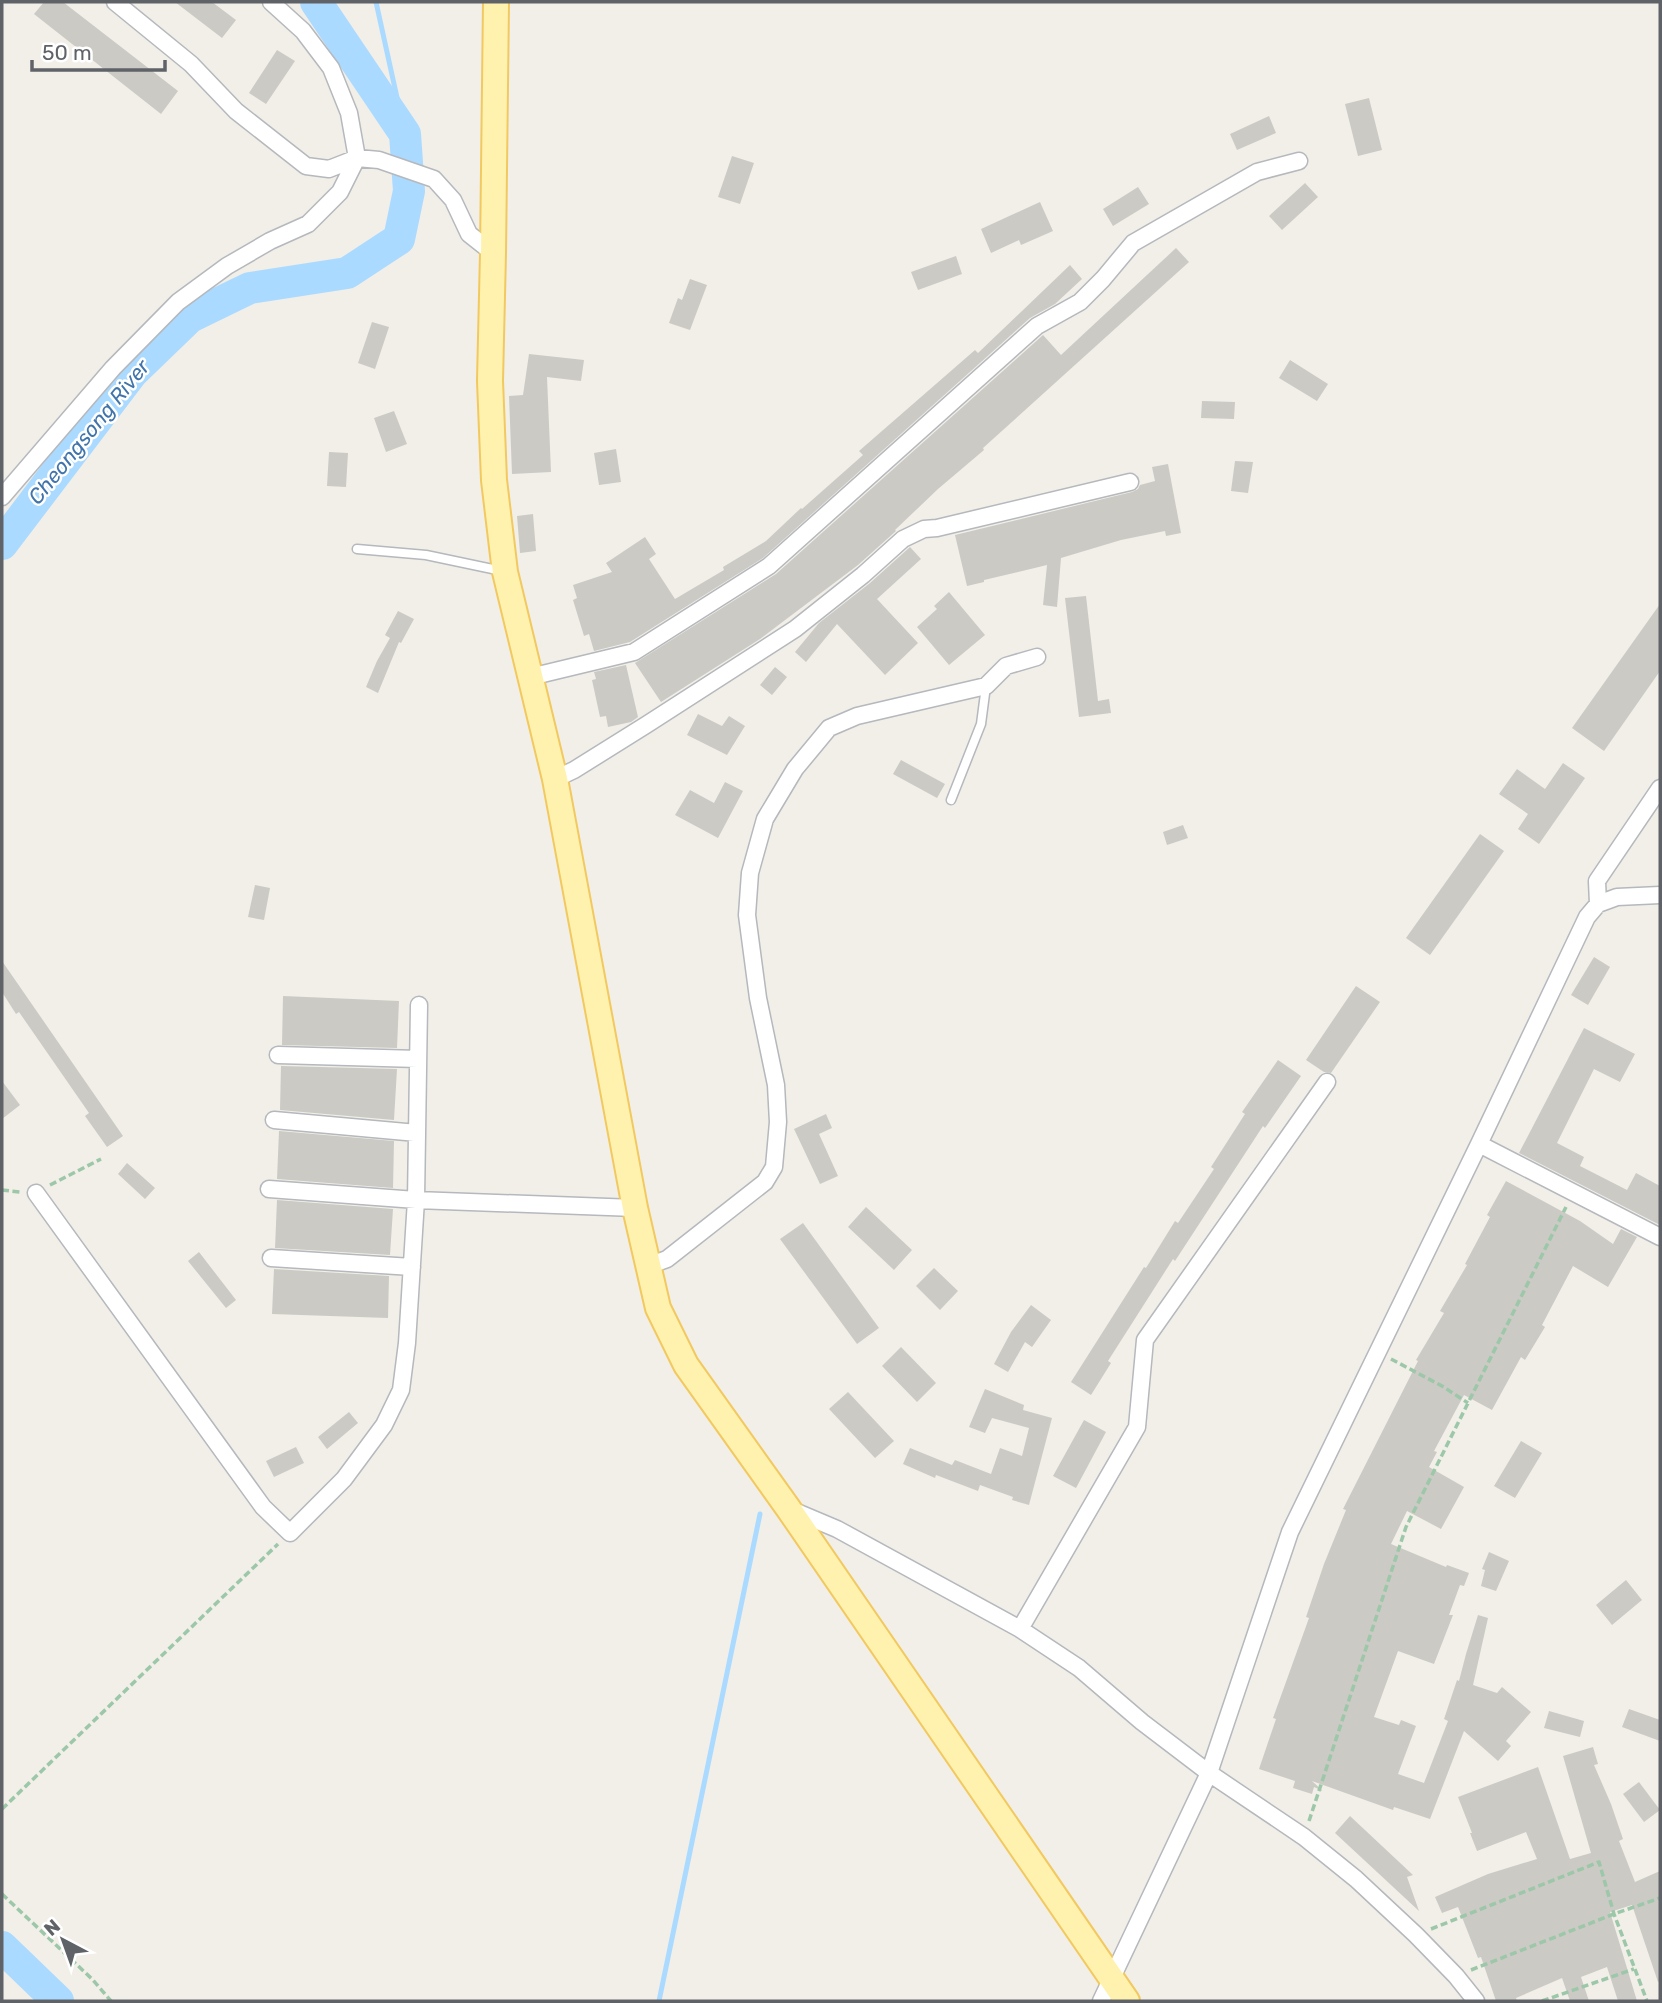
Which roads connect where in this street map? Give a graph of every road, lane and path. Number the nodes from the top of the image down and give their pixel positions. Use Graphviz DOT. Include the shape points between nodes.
graph roads {
  1 [pos="115,2"];
  2 [pos="271,2"];
  3 [pos="496,2"];
  4 [pos="357,158"];
  5 [pos="1300,161"];
  6 [pos="494,253"];
  7 [pos="1130,482"];
  8 [pos="2,497"];
  9 [pos="357,549"];
  10 [pos="505,572"];
  11 [pos="1037,657"];
  12 [pos="530,677"];
  13 [pos="986,685"];
  14 [pos="555,779"];
  15 [pos="1660,788"];
  16 [pos="951,800"];
  17 [pos="1660,895"];
  18 [pos="1598,904"];
  19 [pos="419,1005"];
  20 [pos="278,1055"];
  21 [pos="418,1059"];
  22 [pos="1327,1082"];
  23 [pos="274,1120"];
  24 [pos="417,1133"];
  25 [pos="1479,1144"];
  26 [pos="101,1159"];
  27 [pos="269,1189"];
  28 [pos="2,1190"];
  29 [pos="1573,1192"];
  30 [pos="36,1193"];
  31 [pos="415,1200"];
  32 [pos="635,1208"];
  33 [pos="1660,1237"];
  34 [pos="271,1258"];
  35 [pos="648,1266"];
  36 [pos="412,1267"];
  37 [pos="1377,1352"];
  38 [pos="1468,1403"];
  39 [pos="789,1508"];
  40 [pos="290,1533"];
  41 [pos="1020,1629"];
  42 [pos="1209,1773"];
  43 [pos="2,1809"];
  44 [pos="1304,1836"];
  45 [pos="2,1894"];
  46 [pos="1660,1898"];
  47 [pos="1614,1914"];
  48 [pos="1416,1934"];
  49 [pos="1634,1969"];
  50 [pos="1456,1976"];
  51 [pos="1112,1979"];
  52 [pos="111,2001"];
  53 [pos="1101,2001"];
  54 [pos="1127,2001"];
  55 [pos="1476,2001"];
  56 [pos="1542,2001"];
  57 [pos="1647,2001"];
  1 -- 4 [label="street" via="191,64 236,111 306,166 329,169"];
  2 -- 4 [label="street" via="303,31 331,68 349,113"];
  3 -- 6 [label="main road"];
  4 -- 6 [label="street" via="379,160 434,178 453,200 469,234"];
  4 -- 8 [label="street" via="340,192 308,224 227,266 178,302 113,368"];
  5 -- 12 [label="street" via="1257,172 1133,243 1080,302 1037,326 769,566 634,652"];
  6 -- 10 [label="main road" via="490,381 494,480"];
  7 -- 14 [label="street" via="923,529 903,539 796,629"];
  9 -- 10 [label="lane" via="426,555"];
  10 -- 12 [label="main road"];
  11 -- 13 [label="street" via="1006,666"];
  12 -- 14 [label="main road"];
  13 -- 16 [label="lane" via="982,724"];
  13 -- 35 [label="street" via="856,716 829,728 795,769 765,819 750,873 747,915 776,1084 774,1167 765,1182 667,1258"];
  14 -- 32 [label="main road"];
  15 -- 18 [label="street" via="1597,881"];
  17 -- 18 [label="street" via="1617,897"];
  18 -- 25 [label="street" via="1587,917"];
  19 -- 21 [label="street"];
  20 -- 21 [label="street"];
  21 -- 24 [label="street"];
  22 -- 41 [label="street" via="1145,1340 1137,1427"];
  23 -- 24 [label="street"];
  24 -- 31 [label="street"];
  25 -- 29 [label="street"];
  25 -- 37 [label="street"];
  26 -- 30 [label="path"];
  27 -- 31 [label="street"];
  28 -- 30 [label="path"];
  29 -- 33 [label="street"];
  29 -- 38 [label="path"];
  30 -- 40 [label="street" via="263,1507"];
  31 -- 32 [label="street"];
  31 -- 36 [label="street"];
  32 -- 35 [label="main road"];
  34 -- 36 [label="street"];
  35 -- 39 [label="main road" via="658,1308 685,1364"];
  36 -- 40 [label="street" via="401,1390 384,1425 344,1479"];
  37 -- 38 [label="path"];
  37 -- 42 [label="street" via="1290,1532"];
  38 -- 44 [label="path" via="1406,1527"];
  39 -- 41 [label="street"];
  39 -- 51 [label="main road"];
  40 -- 43 [label="path"];
  41 -- 42 [label="street" via="1079,1668"];
  42 -- 44 [label="street"];
  42 -- 51 [label="street"];
  44 -- 48 [label="street"];
  45 -- 52 [label="path"];
  46 -- 47 [label="path"];
  47 -- 48 [label="path" via="1599,1862"];
  47 -- 49 [label="path"];
  47 -- 50 [label="path"];
  48 -- 50 [label="street"];
  49 -- 56 [label="path"];
  49 -- 57 [label="path"];
  50 -- 55 [label="street"];
  51 -- 53 [label="street"];
  51 -- 54 [label="main road"];
}
